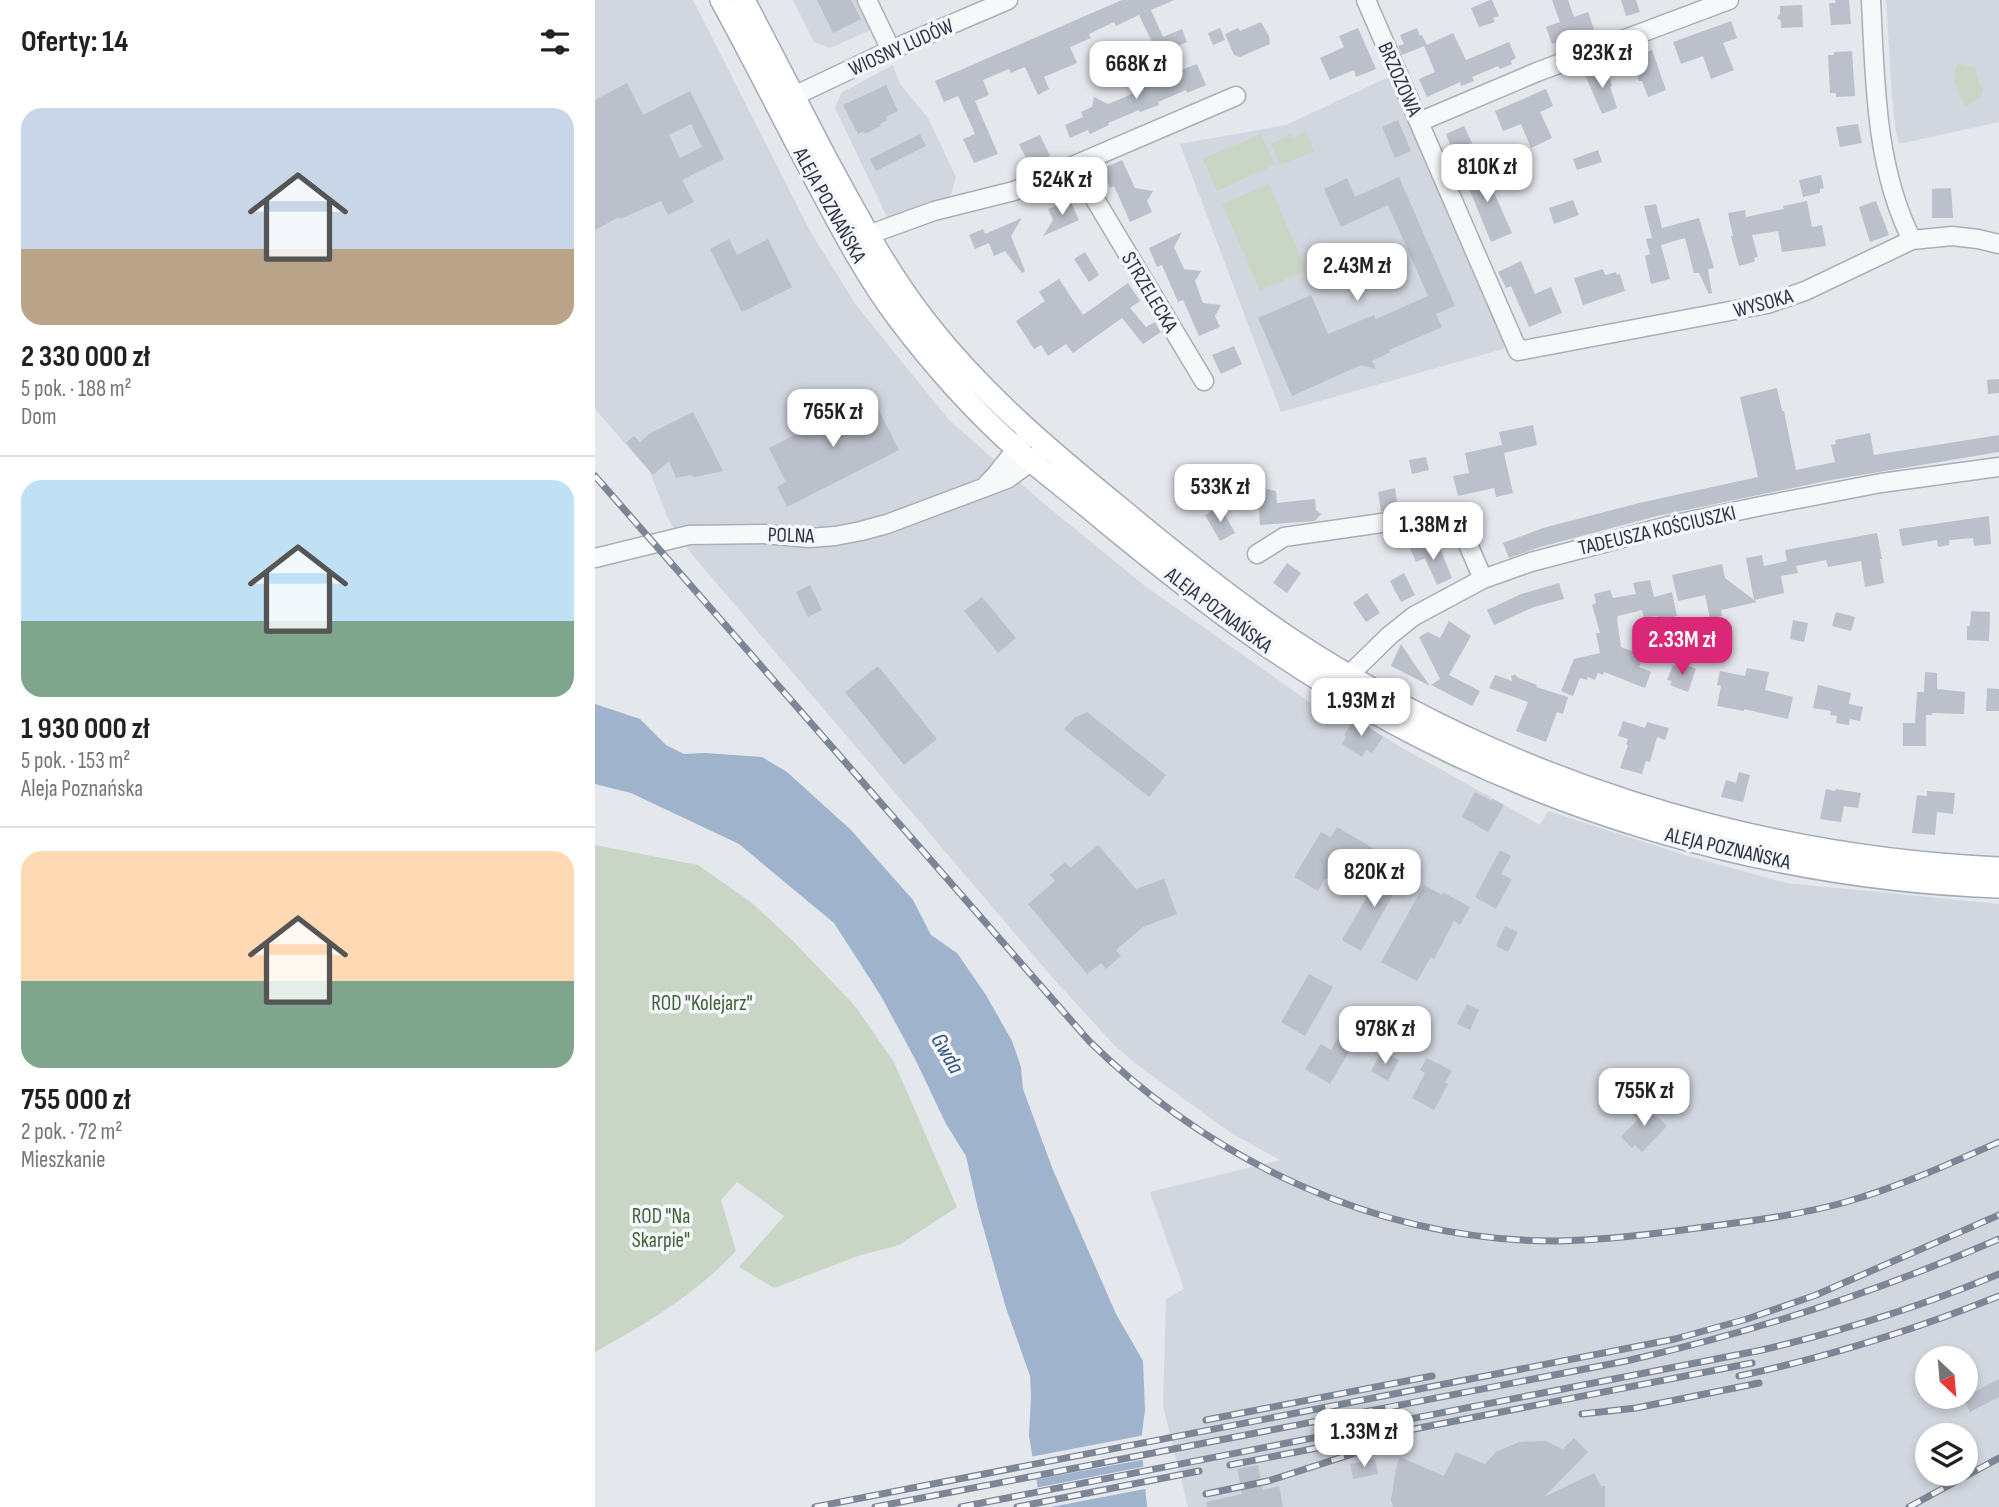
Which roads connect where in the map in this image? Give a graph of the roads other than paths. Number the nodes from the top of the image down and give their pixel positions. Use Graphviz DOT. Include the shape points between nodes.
graph roads {
  1 [pos="721,0"];
  2 [pos="744,0"];
  3 [pos="867,0"];
  4 [pos="1008,0"];
  5 [pos="1366,0"];
  6 [pos="1729,0"];
  7 [pos="1871,0"];
  8 [pos="891,50"];
  9 [pos="794,96"];
  10 [pos="1236,96"];
  11 [pos="1419,122"];
  12 [pos="1075,166"];
  13 [pos="868,235"];
  14 [pos="1912,240"];
  15 [pos="1999,244"];
  16 [pos="1518,351"];
  17 [pos="1204,381"];
  18 [pos="1031,447"];
  19 [pos="1999,467"];
  20 [pos="1257,554"];
  21 [pos="595,558"];
  22 [pos="1483,579"];
  23 [pos="1342,683"];
  24 [pos="1999,868"];
  25 [pos="1999,887"];
  1 -- 18 [label="main road, ALEJA POZNAŃSKA" via="832,212 877,287 931,360 967,399"];
  2 -- 9 [label="main road, ALEJA POZNAŃSKA"];
  3 -- 8 [label="street"];
  4 -- 8 [label="street, WIOSNY LUDÓW"];
  5 -- 11 [label="street, BRZOZOWA"];
  6 -- 11 [label="street"];
  7 -- 14 [label="street" via="1882,143 1891,185"];
  8 -- 9 [label="street, WIOSNY LUDÓW"];
  9 -- 13 [label="main road, ALEJA POZNAŃSKA"];
  10 -- 12 [label="street"];
  11 -- 16 [label="street, BRZOZOWA"];
  12 -- 13 [label="street" via="1014,191 935,211"];
  12 -- 17 [label="street, STRZELECKA"];
  13 -- 18 [label="main road, ALEJA POZNAŃSKA" via="938,337"];
  14 -- 15 [label="street, WYSOKA" via="1952,236"];
  14 -- 16 [label="street, WYSOKA" via="1767,304"];
  18 -- 21 [label="street, POLNA" via="981,488 861,531 809,538 700,534"];
  18 -- 23 [label="main road, ALEJA POZNAŃSKA" via="1294,641"];
  19 -- 22 [label="street, TADEUSZA KOŚCIUSZKI" via="1881,483 1676,524 1568,551"];
  20 -- 22 [label="street" via="1284,537 1447,514 1459,525"];
  22 -- 23 [label="street, TADEUSZA KOŚCIUSZKI" via="1406,621"];
  23 -- 24 [label="main road, ALEJA POZNAŃSKA" via="1509,756 1669,814 1823,849"];
  23 -- 25 [label="main road, ALEJA POZNAŃSKA" via="1424,739 1566,801 1642,826 1820,868"];
}
